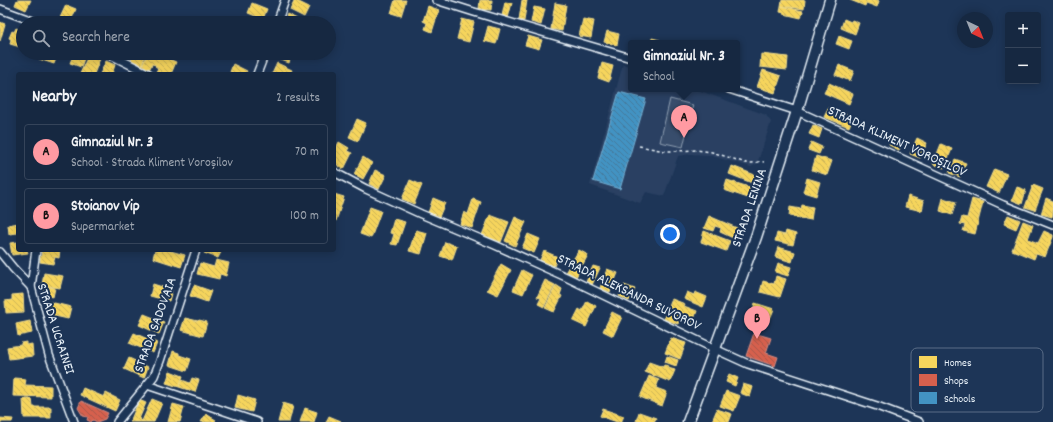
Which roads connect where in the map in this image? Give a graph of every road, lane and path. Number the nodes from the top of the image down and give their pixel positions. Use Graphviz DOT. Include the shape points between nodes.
graph roads {
  1 [pos="285,0"];
  2 [pos="436,0"];
  3 [pos="830,0"];
  4 [pos="0,9"];
  5 [pos="19,16"];
  6 [pos="279,16"];
  7 [pos="628,57"];
  8 [pos="121,60"];
  9 [pos="262,60"];
  10 [pos="145,72"];
  11 [pos="258,72"];
  12 [pos="738,92"];
  13 [pos="797,111"];
  14 [pos="639,146"];
  15 [pos="764,162"];
  16 [pos="336,173"];
  17 [pos="1053,225"];
  18 [pos="0,252"];
  19 [pos="36,252"];
  20 [pos="195,252"];
  21 [pos="31,287"];
  22 [pos="715,349"];
  23 [pos="147,385"];
  24 [pos="74,422"];
  25 [pos="117,422"];
  26 [pos="257,422"];
  27 [pos="688,422"];
  28 [pos="919,422"];
  1 -- 6 [label="street"];
  2 -- 7 [label="street"];
  3 -- 13 [label="street, STRADA LENINA"];
  4 -- 5 [label="street"];
  8 -- 10 [label="street"];
  9 -- 11 [label="street"];
  12 -- 13 [label="street, STRADA KLIMENT VOROȘILOV"];
  13 -- 17 [label="street, STRADA KLIMENT VOROȘILOV" via="1003,205"];
  13 -- 22 [label="street, STRADA LENINA" via="756,237"];
  14 -- 15 [label="path" via="665,151 712,152 752,164"];
  16 -- 22 [label="street, STRADA ALEKSANDR SUVOROV" via="421,214 566,277"];
  18 -- 21 [label="street, STRADA UCRAINEI"];
  19 -- 21 [label="street"];
  20 -- 23 [label="street, STRADA SADOVAIA" via="160,361"];
  21 -- 24 [label="street, STRADA UCRAINEI" via="49,355"];
  22 -- 27 [label="street, STRADA LENINA"];
  22 -- 28 [label="street, STRADA ALEKSANDR SUVOROV" via="748,364"];
  23 -- 25 [label="street, STRADA SADOVAIA"];
  23 -- 26 [label="street"];
}
